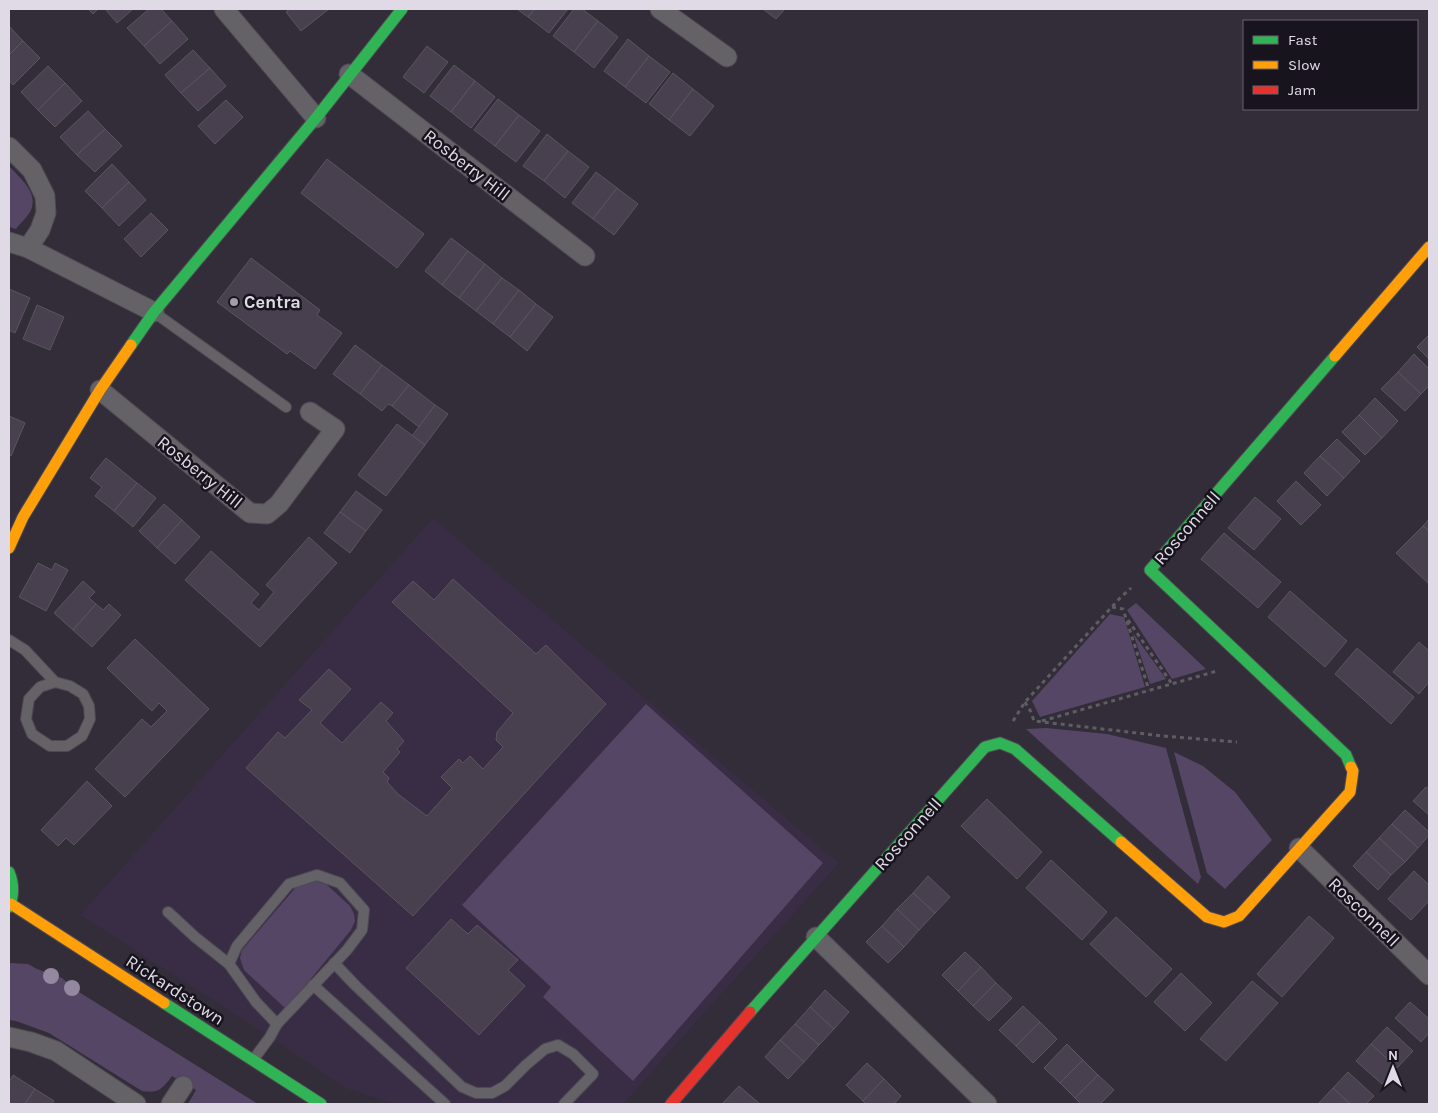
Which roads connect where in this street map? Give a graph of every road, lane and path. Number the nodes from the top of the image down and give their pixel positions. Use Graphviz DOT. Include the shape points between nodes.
graph roads {
  1 [pos="224,9"];
  2 [pos="402,9"];
  3 [pos="660,9"];
  4 [pos="727,57"];
  5 [pos="349,74"];
  6 [pos="316,118"];
  7 [pos="9,147"];
  8 [pos="9,242"];
  9 [pos="1429,247"];
  10 [pos="28,248"];
  11 [pos="585,256"];
  12 [pos="1422,269"];
  13 [pos="154,312"];
  14 [pos="100,390"];
  15 [pos="286,407"];
  16 [pos="310,412"];
  17 [pos="16,513"];
  18 [pos="9,548"];
  19 [pos="1150,570"];
  20 [pos="1112,607"];
  21 [pos="1126,616"];
  22 [pos="9,640"];
  23 [pos="1217,671"];
  24 [pos="56,682"];
  25 [pos="1172,684"];
  26 [pos="1149,690"];
  27 [pos="1025,702"];
  28 [pos="1039,722"];
  29 [pos="1237,742"];
  30 [pos="1000,743"];
  31 [pos="1299,848"];
  32 [pos="9,872"];
  33 [pos="10,905"];
  34 [pos="168,912"];
  35 [pos="816,937"];
  36 [pos="334,963"];
  37 [pos="229,964"];
  38 [pos="1429,975"];
  39 [pos="313,985"];
  40 [pos="277,1024"];
  41 [pos="9,1037"];
  42 [pos="252,1061"];
  43 [pos="183,1086"];
  44 [pos="136,1104"];
  45 [pos="171,1104"];
  46 [pos="321,1104"];
  47 [pos="446,1104"];
  48 [pos="564,1104"];
  49 [pos="671,1104"];
  50 [pos="987,1104"];
  1 -- 6 [label="street"];
  2 -- 5 [label="street"];
  3 -- 4 [label="street"];
  5 -- 6 [label="street"];
  5 -- 11 [label="street, Rosberry Hill"];
  6 -- 13 [label="street"];
  7 -- 10 [label="street" via="32,170 46,196 46,213"];
  8 -- 10 [label="street"];
  9 -- 12 [label="street, Rosconnell"];
  10 -- 13 [label="street"];
  12 -- 19 [label="street, Rosconnell"];
  13 -- 14 [label="street"];
  13 -- 15 [label="lane"];
  14 -- 16 [label="street, Rosberry Hill" via="250,513 267,514 279,504 335,429"];
  14 -- 17 [label="street"];
  17 -- 18 [label="street"];
  19 -- 20 [label="path"];
  19 -- 31 [label="street, Rosconnell" via="1346,755 1353,771 1350,792"];
  20 -- 21 [label="path" via="1123,609"];
  20 -- 27 [label="path"];
  21 -- 25 [label="path"];
  21 -- 26 [label="path"];
  22 -- 24 [label="lane" via="25,650"];
  23 -- 25 [label="path"];
  24 -- 24 [label="lane" via="83,694 89,706 90,719 82,736 67,746 50,746 32,734 26,719 29,699 40,687"];
  25 -- 26 [label="path"];
  26 -- 28 [label="path"];
  27 -- 28 [label="path" via="1034,721"];
  27 -- 30 [label="path"];
  28 -- 29 [label="path"];
  30 -- 31 [label="street, Rosconnell" via="1015,749 1207,917 1224,922 1239,916"];
  30 -- 35 [label="street, Rosconnell" via="985,747"];
  31 -- 38 [label="street, Rosconnell"];
  32 -- 33 [label="street" via="14,891"];
  33 -- 42 [label="street, Rickardstown"];
  34 -- 37 [label="lane"];
  35 -- 49 [label="street, Rosconnell"];
  35 -- 50 [label="street"];
  36 -- 37 [label="lane" via="362,930 364,910 340,883 317,875 289,884 237,946"];
  36 -- 39 [label="lane"];
  36 -- 48 [label="lane" via="462,1087 476,1093 492,1093 505,1086 545,1048 558,1045 573,1054 592,1074"];
  37 -- 40 [label="lane" via="256,1002"];
  39 -- 40 [label="lane"];
  39 -- 47 [label="lane"];
  40 -- 42 [label="lane"];
  41 -- 44 [label="street" via="56,1052"];
  42 -- 46 [label="street, Rickardstown"];
  43 -- 45 [label="street"];
}
